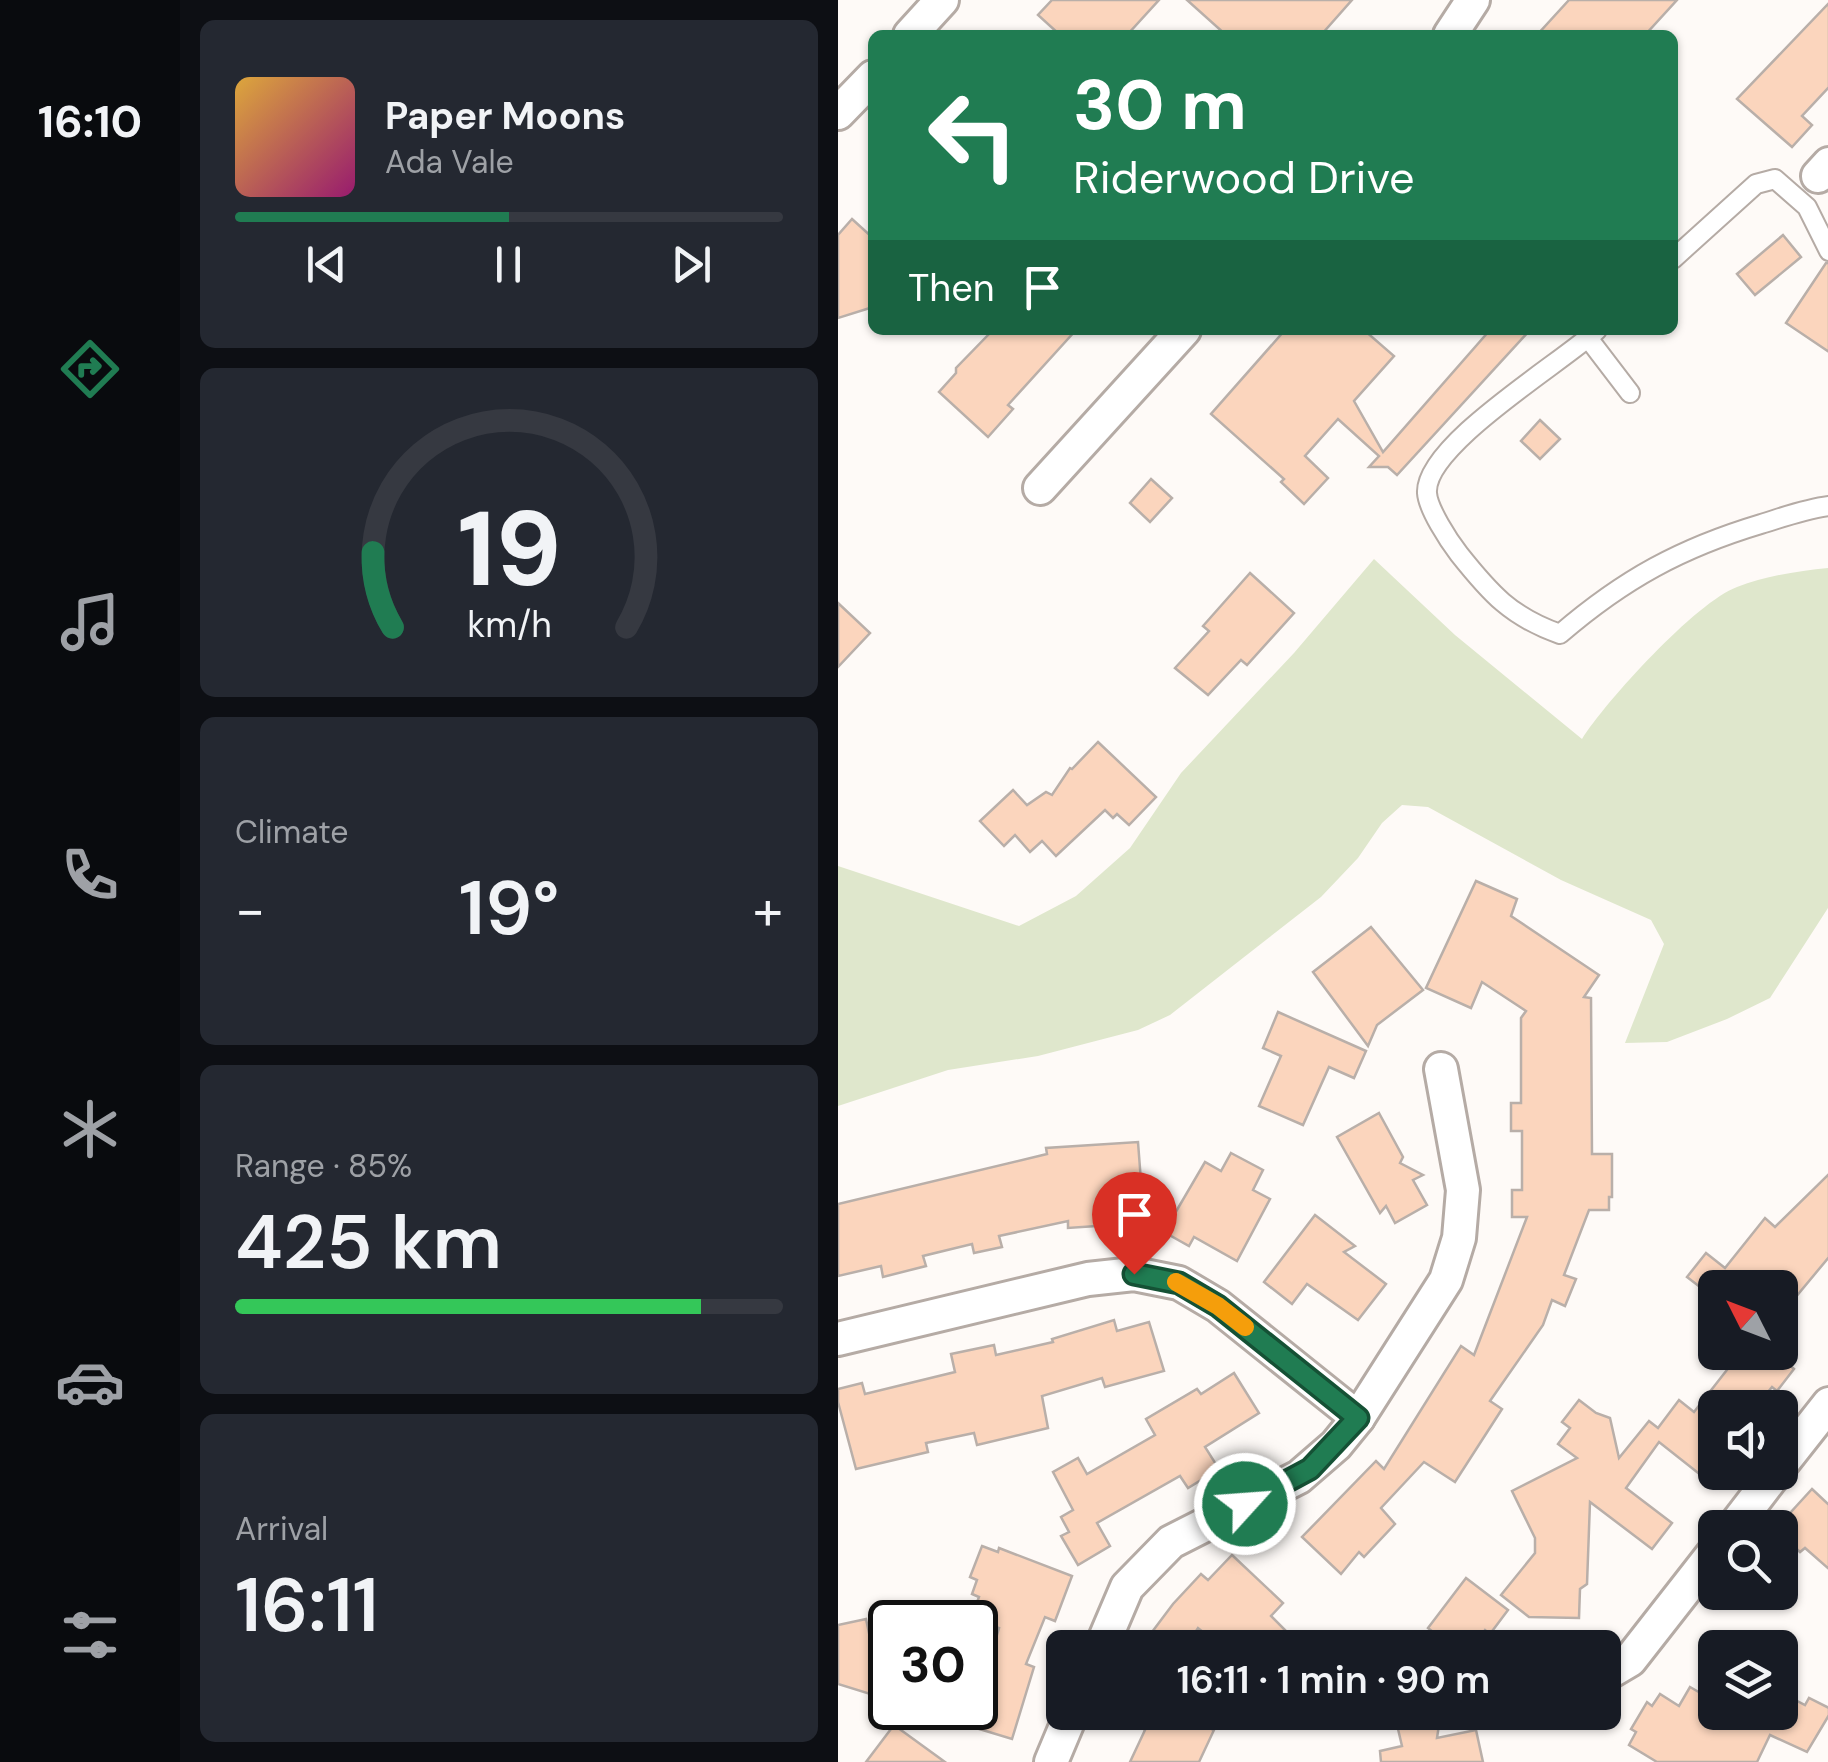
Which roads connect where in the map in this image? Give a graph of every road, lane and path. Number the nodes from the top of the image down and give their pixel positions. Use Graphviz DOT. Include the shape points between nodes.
graph roads {
  1 [pos="942,0"];
  2 [pos="1472,0"];
  3 [pos="915,30"];
  4 [pos="1453,30"];
  5 [pos="868,82"];
  6 [pos="838,113"];
  7 [pos="1828,250"];
  8 [pos="1678,254"];
  9 [pos="1179,335"];
  10 [pos="1592,335"];
  11 [pos="1594,335"];
  12 [pos="1630,393"];
  13 [pos="1040,488"];
  14 [pos="1828,506"];
  15 [pos="1440,1069"];
  16 [pos="838,1339"];
  17 [pos="1828,1404"];
  18 [pos="1358,1418"];
  19 [pos="1798,1443"];
  20 [pos="1762,1490"];
  21 [pos="1747,1510"];
  22 [pos="1698,1573"];
  23 [pos="1109,1630"];
  24 [pos="1621,1665"];
  25 [pos="1064,1730"];
  26 [pos="1051,1762"];
  1 -- 3 [label="street"];
  2 -- 4 [label="street"];
  5 -- 6 [label="street"];
  7 -- 8 [label="lane" via="1807,207 1775,178 1756,184"];
  9 -- 13 [label="street"];
  10 -- 14 [label="lane" via="1506,398 1430,474 1426,494 1447,539 1494,598 1560,634 1654,565 1705,541"];
  11 -- 12 [label="lane"];
  15 -- 18 [label="street" via="1463,1190 1459,1238 1446,1280"];
  16 -- 18 [label="street" via="1134,1274 1179,1283 1218,1306"];
  17 -- 19 [label="street"];
  18 -- 23 [label="street" via="1299,1477 1191,1530 1146,1564"];
  20 -- 21 [label="street"];
  22 -- 24 [label="street"];
  25 -- 26 [label="street"];
}
